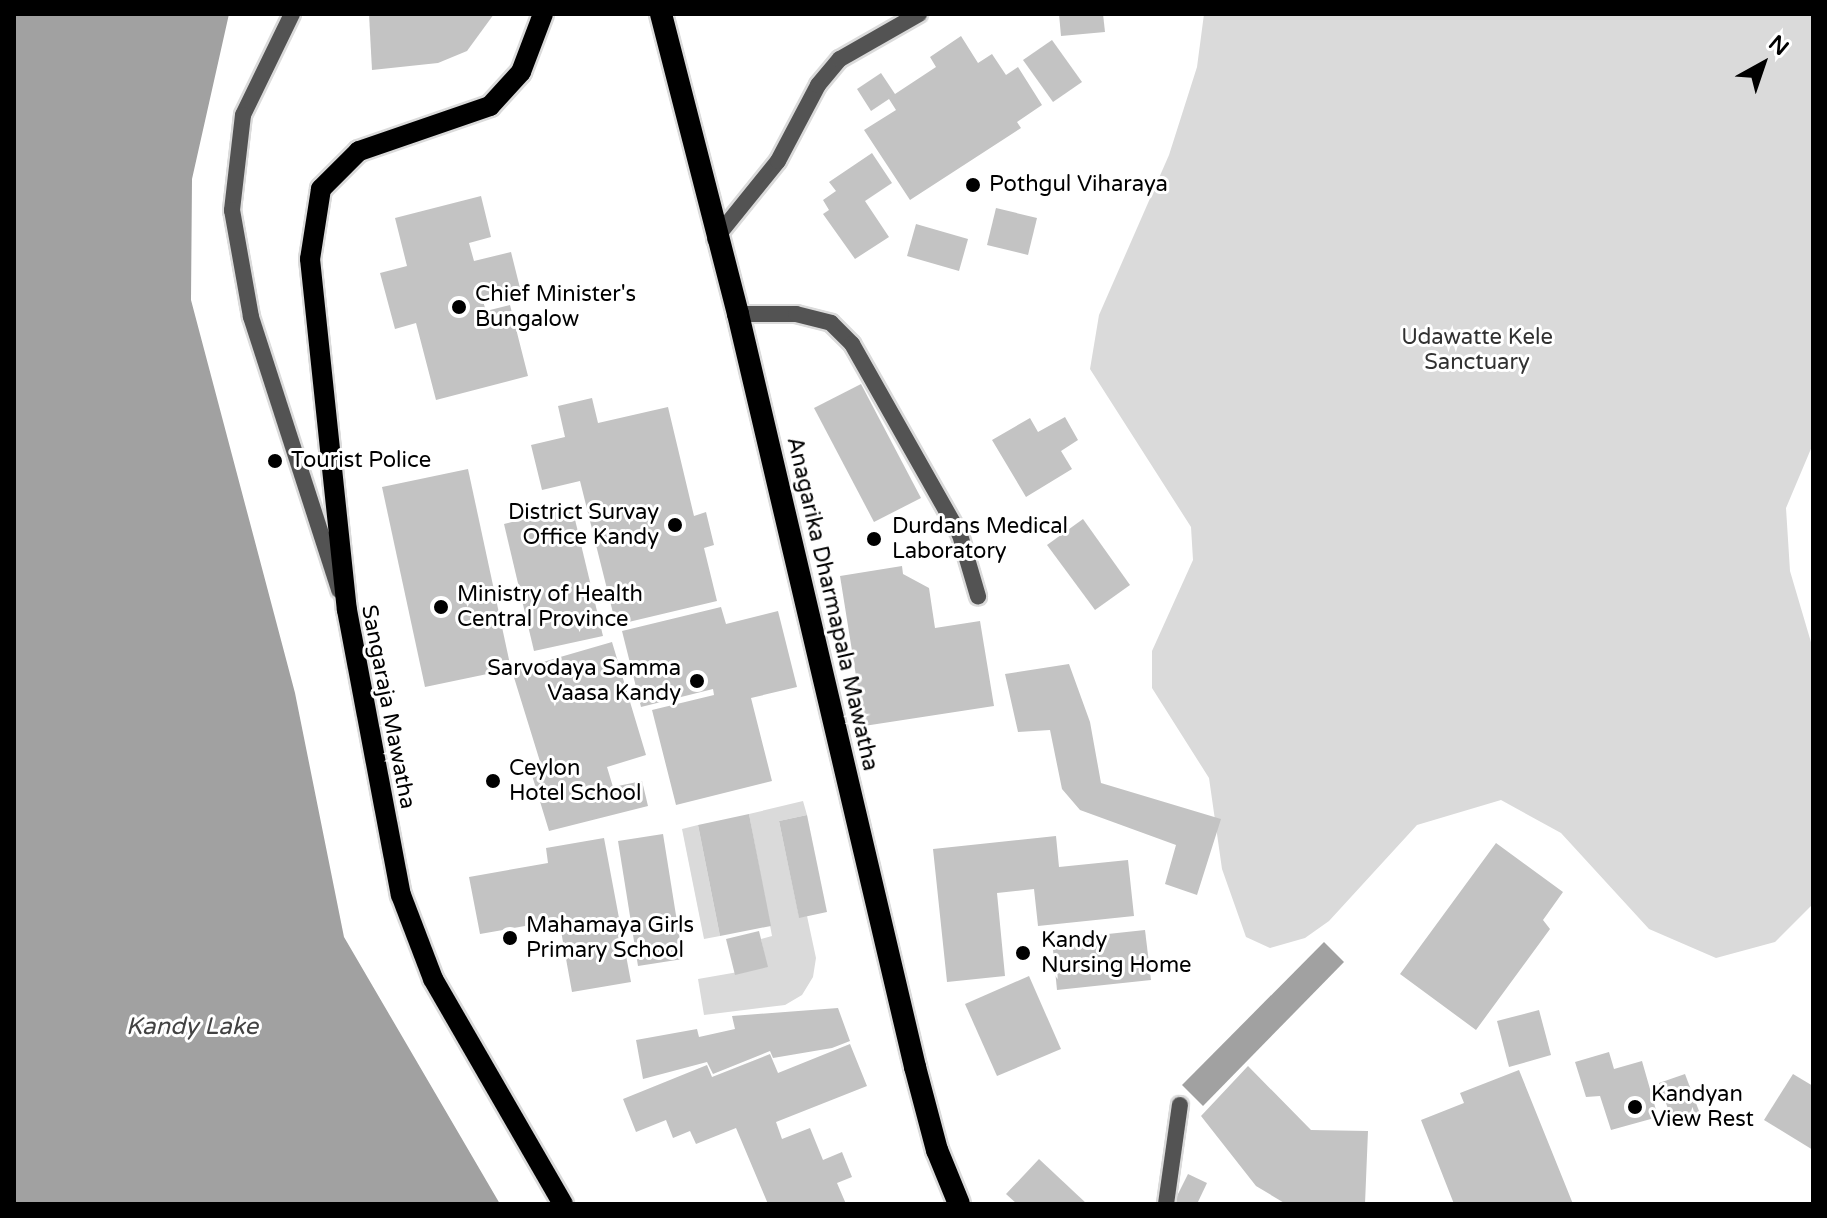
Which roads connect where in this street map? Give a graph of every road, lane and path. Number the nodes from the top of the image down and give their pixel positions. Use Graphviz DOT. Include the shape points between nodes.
graph roads {
  1 [pos="292,14"];
  2 [pos="543,14"];
  3 [pos="661,14"];
  4 [pos="919,14"];
  5 [pos="715,239"];
  6 [pos="738,314"];
  7 [pos="978,596"];
  8 [pos="347,610"];
  9 [pos="1180,1105"];
  10 [pos="563,1204"];
  11 [pos="959,1204"];
  12 [pos="1166,1204"];
  1 -- 8 [label="lane, Sangaraja Mawatha" via="243,115 232,210 251,317"];
  2 -- 8 [label="main road" via="521,72 490,106 359,151 321,189 310,259"];
  3 -- 5 [label="highway, Anagarika Dharmapala Mawatha"];
  4 -- 5 [label="lane" via="840,59 818,85 778,161"];
  5 -- 6 [label="highway, Anagarika Dharmapala Mawatha"];
  6 -- 7 [label="lane" via="796,314 831,323 852,344 960,535"];
  6 -- 11 [label="highway, Anagarika Dharmapala Mawatha" via="904,1024 937,1150"];
  8 -- 10 [label="main road, Sangaraja Mawatha" via="401,895 433,979"];
  9 -- 12 [label="lane"];
}
